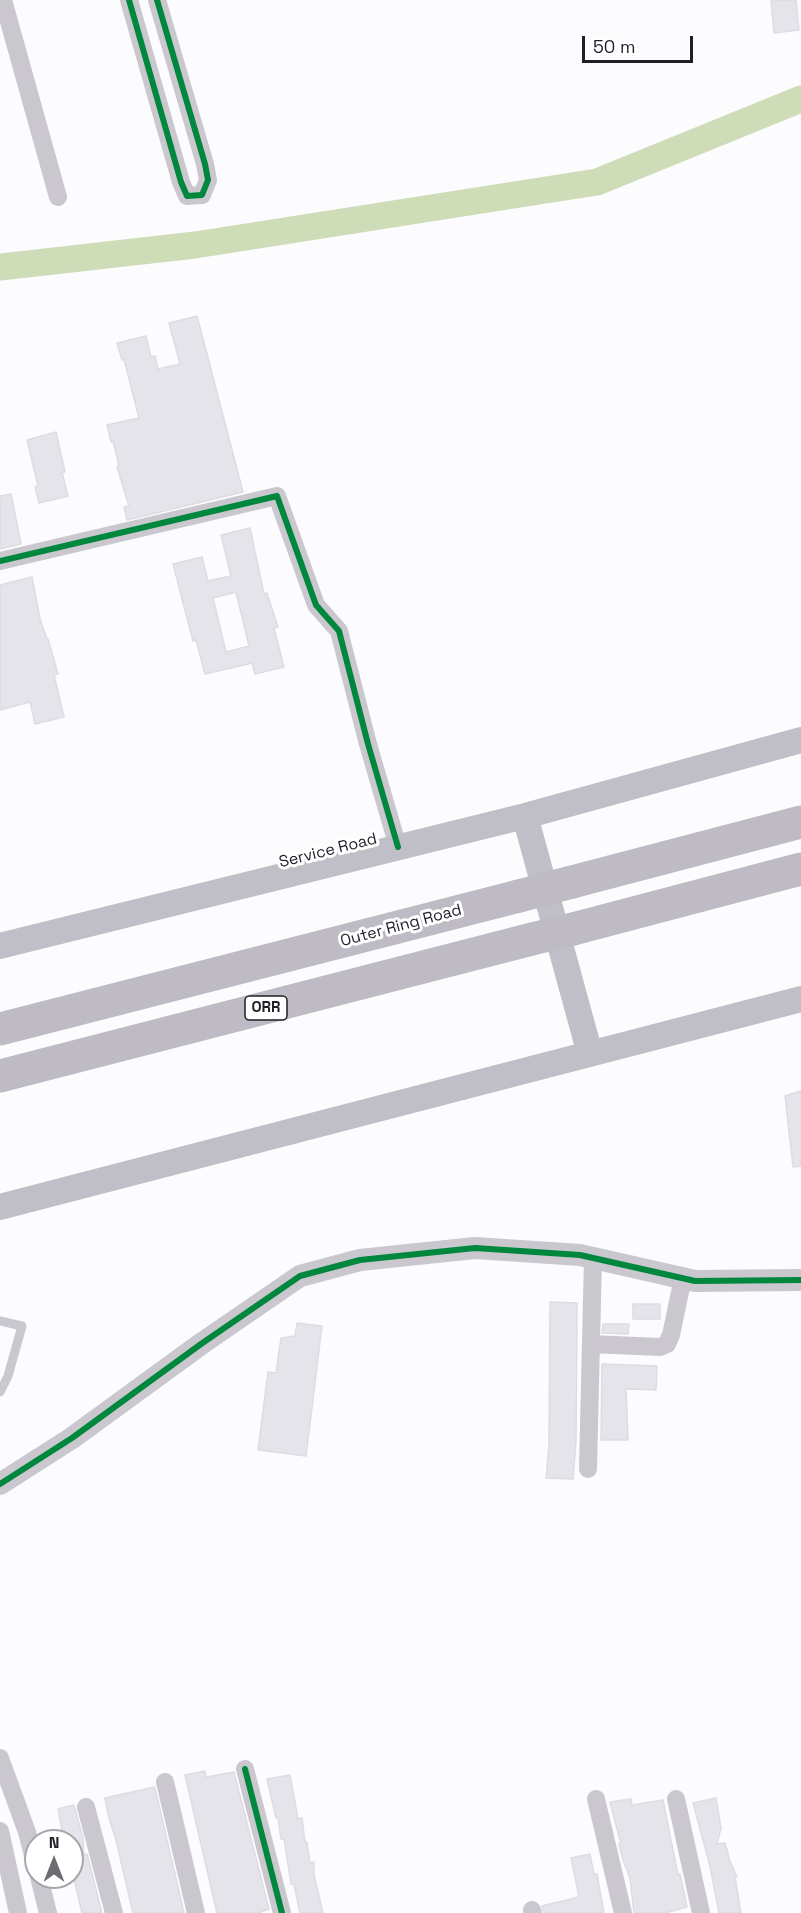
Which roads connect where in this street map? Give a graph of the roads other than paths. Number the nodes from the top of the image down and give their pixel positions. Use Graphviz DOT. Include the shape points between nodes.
graph roads {
  1 [pos="3,0"];
  2 [pos="129,0"];
  3 [pos="157,0"];
  4 [pos="58,196"];
  5 [pos="0,561"];
  6 [pos="801,740"];
  7 [pos="525,816"];
  8 [pos="801,822"];
  9 [pos="398,847"];
  10 [pos="801,870"];
  11 [pos="0,946"];
  12 [pos="801,999"];
  13 [pos="0,1029"];
  14 [pos="590,1054"];
  15 [pos="0,1076"];
  16 [pos="0,1208"];
  17 [pos="593,1258"];
  18 [pos="683,1278"];
  19 [pos="801,1280"];
  20 [pos="0,1321"];
  21 [pos="591,1344"];
  22 [pos="4,1375"];
  23 [pos="0,1392"];
  24 [pos="588,1469"];
  25 [pos="0,1484"];
  26 [pos="0,1758"];
  27 [pos="244,1769"];
  28 [pos="165,1782"];
  29 [pos="596,1799"];
  30 [pos="676,1799"];
  31 [pos="87,1807"];
  32 [pos="26,1829"];
  33 [pos="24,1833"];
  34 [pos="0,1838"];
  35 [pos="42,1889"];
  36 [pos="18,1913"];
  37 [pos="48,1913"];
  38 [pos="114,1913"];
  39 [pos="196,1913"];
  40 [pos="282,1913"];
  41 [pos="623,1913"];
  42 [pos="701,1913"];
  1 -- 4 [label="street"];
  2 -- 3 [label="street" via="181,182 187,196 202,195 208,180 205,164"];
  5 -- 9 [label="street" via="278,496 316,605 339,632"];
  6 -- 7 [label="main road, Service Road"];
  7 -- 9 [label="main road, Service Road"];
  7 -- 14 [label="main road"];
  8 -- 13 [label="highway, Outer Ring Road, bridge"];
  9 -- 11 [label="main road, Service Road"];
  10 -- 15 [label="highway, ORR, bridge"];
  12 -- 14 [label="main road"];
  14 -- 16 [label="main road"];
  17 -- 18 [label="street"];
  17 -- 21 [label="street"];
  17 -- 25 [label="street" via="475,1248 360,1260 300,1276 72,1438"];
  18 -- 19 [label="street"];
  18 -- 21 [label="street" via="667,1344"];
  20 -- 22 [label="lane" via="22,1326"];
  21 -- 24 [label="street"];
  22 -- 23 [label="lane"];
  26 -- 32 [label="street"];
  27 -- 40 [label="street"];
  28 -- 39 [label="street"];
  29 -- 41 [label="street"];
  30 -- 42 [label="street"];
  31 -- 38 [label="street"];
  33 -- 34 [label="street"];
  34 -- 36 [label="street"];
  35 -- 37 [label="street"];
}
